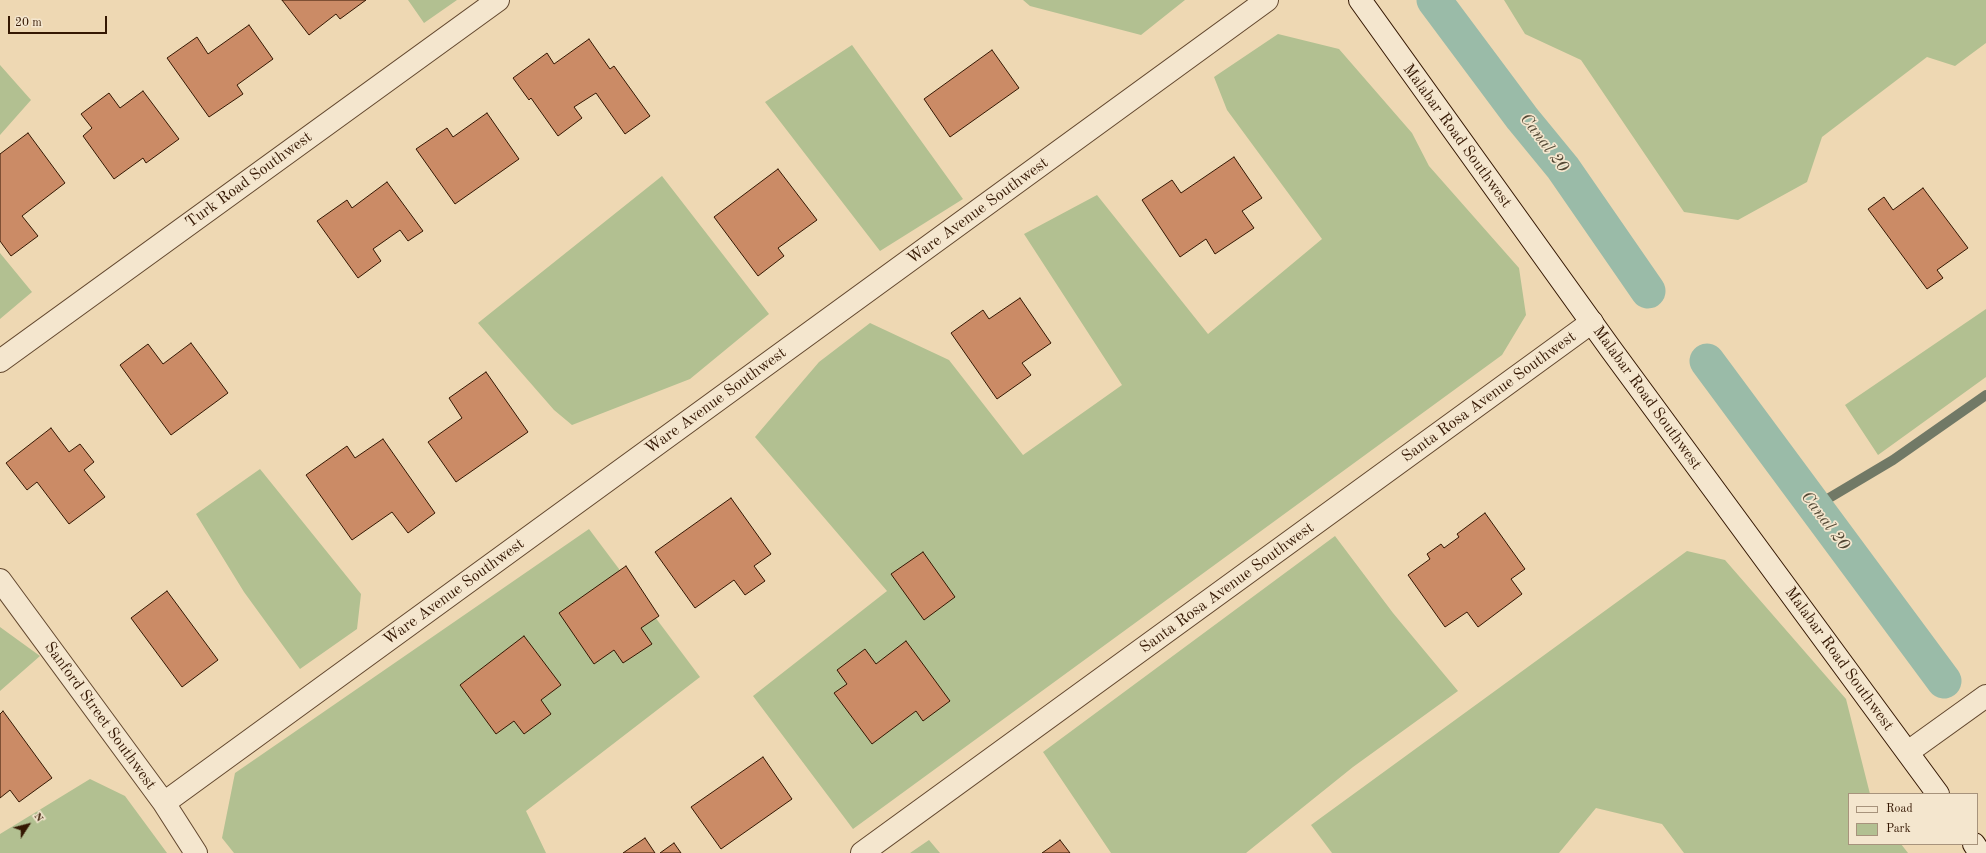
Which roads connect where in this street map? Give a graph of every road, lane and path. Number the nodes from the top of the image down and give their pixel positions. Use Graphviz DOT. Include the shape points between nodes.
graph roads {
  1 [pos="498,0"];
  2 [pos="1267,0"];
  3 [pos="1360,0"];
  4 [pos="1592,322"];
  5 [pos="0,361"];
  6 [pos="0,580"];
  7 [pos="1986,696"];
  8 [pos="1908,752"];
  9 [pos="1937,793"];
  10 [pos="164,803"];
  11 [pos="196,853"];
  12 [pos="862,853"];
  1 -- 5 [label="street, Turk Road Southwest"];
  2 -- 10 [label="street, Ware Avenue Southwest"];
  3 -- 4 [label="street, Malabar Road Southwest"];
  4 -- 8 [label="street, Malabar Road Southwest"];
  4 -- 12 [label="street, Santa Rosa Avenue Southwest"];
  6 -- 10 [label="street, Sanford Street Southwest"];
  7 -- 8 [label="street"];
  8 -- 9 [label="street, Malabar Road Southwest"];
  10 -- 11 [label="street, Sanford Street Southwest"];
}
